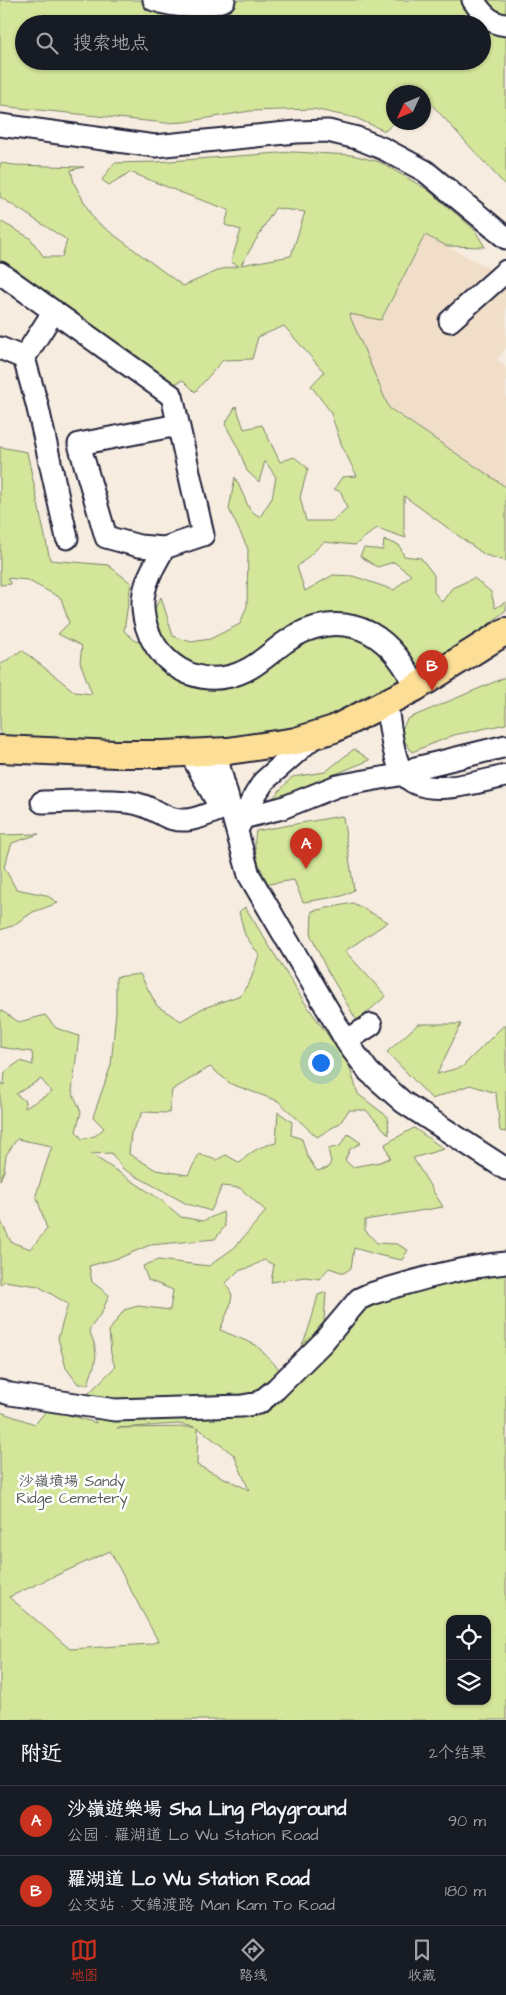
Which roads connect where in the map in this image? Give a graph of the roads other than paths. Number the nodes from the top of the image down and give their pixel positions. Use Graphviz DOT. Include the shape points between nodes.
graph roads {
  1 [pos="154,0"];
  2 [pos="224,0"];
  3 [pos="472,0"];
  4 [pos="485,15"];
  5 [pos="491,20"];
  6 [pos="506,25"];
  7 [pos="0,125"];
  8 [pos="506,238"];
  9 [pos="506,271"];
  10 [pos="0,272"];
  11 [pos="54,311"];
  12 [pos="450,321"];
  13 [pos="0,348"];
  14 [pos="24,358"];
  15 [pos="178,425"];
  16 [pos="67,538"];
  17 [pos="139,546"];
  18 [pos="164,548"];
  19 [pos="146,585"];
  20 [pos="506,631"];
  21 [pos="415,688"];
  22 [pos="386,702"];
  23 [pos="317,734"];
  24 [pos="506,746"];
  25 [pos="0,749"];
  26 [pos="202,752"];
  27 [pos="404,774"];
  28 [pos="506,776"];
  29 [pos="42,802"];
  30 [pos="221,809"];
  31 [pos="239,825"];
  32 [pos="371,1025"];
  33 [pos="346,1041"];
  34 [pos="506,1170"];
  35 [pos="506,1263"];
  36 [pos="0,1391"];
  1 -- 2 [label="street" via="188,7"];
  3 -- 4 [label="street"];
  5 -- 6 [label="street"];
  7 -- 8 [label="street" via="155,146 328,131 384,149 425,171"];
  9 -- 12 [label="street"];
  10 -- 11 [label="street"];
  11 -- 14 [label="street"];
  11 -- 15 [label="street" via="172,396"];
  13 -- 14 [label="street"];
  14 -- 16 [label="street"];
  15 -- 17 [label="street" via="78,444 106,537"];
  15 -- 18 [label="street" via="203,535"];
  17 -- 18 [label="street"];
  17 -- 19 [label="street"];
  18 -- 19 [label="street"];
  19 -- 21 [label="street" via="143,614 148,634 169,662 187,673 207,678 236,675 304,631 339,624 358,628 376,637 410,673"];
  20 -- 21 [label="main road"];
  21 -- 22 [label="main road"];
  22 -- 23 [label="main road" via="334,729"];
  22 -- 27 [label="street" via="394,748"];
  23 -- 26 [label="main road" via="296,741"];
  23 -- 31 [label="street" via="264,781"];
  24 -- 27 [label="street" via="416,768"];
  25 -- 26 [label="main road" via="116,754"];
  26 -- 30 [label="street"];
  26 -- 31 [label="street"];
  27 -- 28 [label="street" via="427,788"];
  27 -- 31 [label="street" via="337,786"];
  29 -- 30 [label="street" via="128,802 147,806 178,821 191,821"];
  30 -- 31 [label="street"];
  31 -- 33 [label="street" via="249,875"];
  32 -- 33 [label="street"];
  33 -- 34 [label="street" via="369,1072 387,1089"];
  35 -- 36 [label="street" via="446,1273 359,1300 322,1343 259,1403 115,1410"];
}
